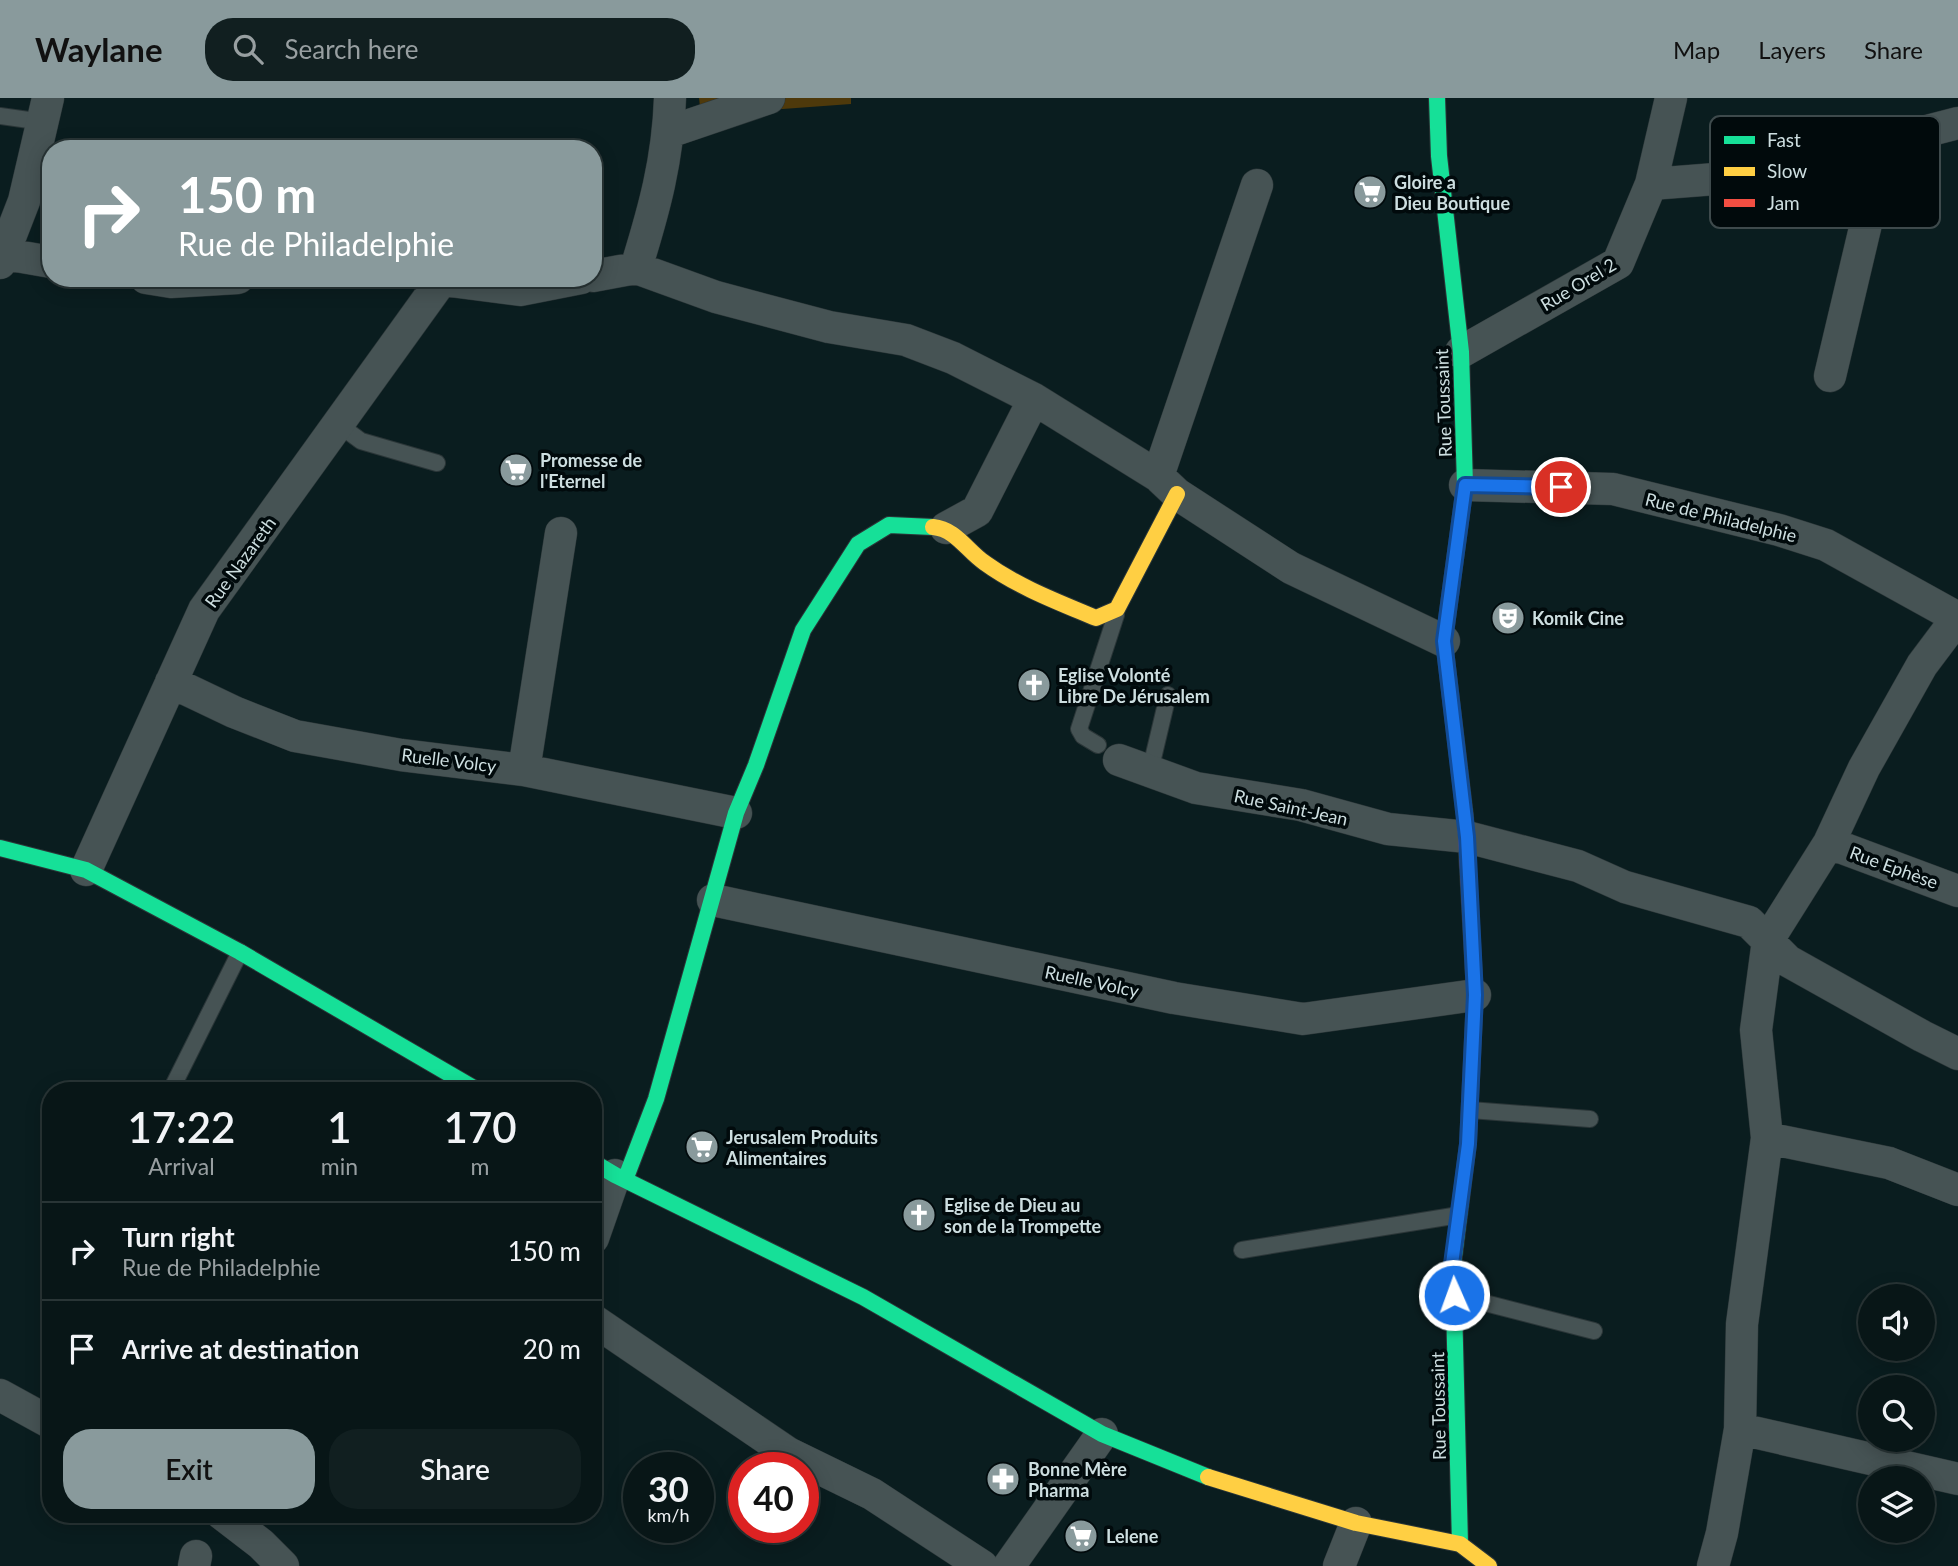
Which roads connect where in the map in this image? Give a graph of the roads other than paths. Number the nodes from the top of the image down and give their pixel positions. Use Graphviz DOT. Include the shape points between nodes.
graph roads {
  1 [pos="670,98"];
  2 [pos="769,98"];
  3 [pos="1437,98"];
  4 [pos="1671,98"];
  5 [pos="46,110"];
  6 [pos="0,116"];
  7 [pos="1958,122"];
  8 [pos="1940,127"];
  9 [pos="669,132"];
  10 [pos="1710,179"];
  11 [pos="1651,184"];
  12 [pos="1257,186"];
  13 [pos="1865,228"];
  14 [pos="2,258"];
  15 [pos="42,261"];
  16 [pos="636,268"];
  17 [pos="602,274"];
  18 [pos="429,287"];
  19 [pos="494,287"];
  20 [pos="536,287"];
  21 [pos="1461,352"];
  22 [pos="1830,376"];
  23 [pos="1034,399"];
  24 [pos="338,424"];
  25 [pos="437,463"];
  26 [pos="1168,485"];
  27 [pos="1465,485"];
  28 [pos="946,528"];
  29 [pos="561,533"];
  30 [pos="1117,610"];
  31 [pos="1958,618"];
  32 [pos="1444,641"];
  33 [pos="171,682"];
  34 [pos="1168,695"];
  35 [pos="1109,752"];
  36 [pos="524,770"];
  37 [pos="1150,771"];
  38 [pos="736,813"];
  39 [pos="1467,837"];
  40 [pos="1829,843"];
  41 [pos="0,848"];
  42 [pos="86,870"];
  43 [pos="1958,891"];
  44 [pos="713,901"];
  45 [pos="1768,940"];
  46 [pos="240,952"];
  47 [pos="1475,995"];
  48 [pos="1958,1054"];
  49 [pos="174,1082"];
  50 [pos="463,1082"];
  51 [pos="1470,1110"];
  52 [pos="1590,1119"];
  53 [pos="1767,1138"];
  54 [pos="611,1172"];
  55 [pos="1958,1190"];
  56 [pos="602,1205"];
  57 [pos="1459,1214"];
  58 [pos="1242,1250"];
  59 [pos="1454,1295"];
  60 [pos="602,1326"];
  61 [pos="1594,1331"];
  62 [pos="0,1395"];
  63 [pos="42,1418"];
  64 [pos="1740,1429"];
  65 [pos="1102,1434"];
  66 [pos="1958,1479"];
  67 [pos="234,1523"];
  68 [pos="1356,1523"];
  69 [pos="1460,1544"];
  70 [pos="283,1566"];
  71 [pos="982,1566"];
  72 [pos="1009,1566"];
  73 [pos="1339,1566"];
  74 [pos="1489,1566"];
  75 [pos="1713,1566"];
  1 -- 9 [label="street"];
  2 -- 9 [label="street"];
  3 -- 21 [label="street, Rue Toussaint"];
  4 -- 11 [label="street, Rue Orel 2"];
  5 -- 6 [label="lane"];
  5 -- 14 [label="street" via="24,201"];
  7 -- 8 [label="street"];
  9 -- 16 [label="street" via="658,198"];
  10 -- 11 [label="street"];
  11 -- 21 [label="street, Rue Orel 2" via="1618,263"];
  12 -- 26 [label="street"];
  13 -- 22 [label="street"];
  14 -- 15 [label="street"];
  16 -- 17 [label="street"];
  16 -- 23 [label="street" via="716,297 829,327 906,341 953,358"];
  18 -- 24 [label="street, Rue Nazareth"];
  19 -- 20 [label="street"];
  21 -- 27 [label="street, Rue Toussaint"];
  23 -- 26 [label="street"];
  23 -- 28 [label="street" via="977,511"];
  24 -- 25 [label="lane" via="360,441"];
  24 -- 33 [label="street, Rue Nazareth" via="204,610"];
  26 -- 30 [label="street"];
  26 -- 32 [label="street" via="1291,568"];
  27 -- 31 [label="street, Rue de Philadelphie" via="1613,489 1779,530 1826,545"];
  27 -- 32 [label="street, Rue Toussaint"];
  28 -- 30 [label="street" via="984,563 1035,592 1096,618"];
  28 -- 38 [label="street" via="889,525 858,544 803,630"];
  29 -- 36 [label="street"];
  30 -- 35 [label="lane" via="1079,729"];
  31 -- 40 [label="street" via="1923,665 1864,768"];
  32 -- 39 [label="street, Rue Toussaint"];
  33 -- 36 [label="street, Ruelle Volcy" via="295,736"];
  33 -- 42 [label="street, Rue Nazareth"];
  34 -- 37 [label="lane"];
  35 -- 37 [label="street, Rue Saint-Jean"];
  36 -- 38 [label="street, Ruelle Volcy"];
  37 -- 39 [label="street, Rue Saint-Jean" via="1196,788 1301,805 1388,829"];
  38 -- 44 [label="street"];
  39 -- 45 [label="street, Rue Saint-Jean" via="1578,866 1625,887 1749,922"];
  39 -- 47 [label="street, Rue Toussaint"];
  40 -- 43 [label="street, Rue Ephèse"];
  40 -- 45 [label="street"];
  41 -- 42 [label="street"];
  42 -- 46 [label="street"];
  44 -- 47 [label="street, Ruelle Volcy" via="1174,998 1303,1019"];
  44 -- 54 [label="street" via="656,1098"];
  45 -- 48 [label="street, Rue Saint-Jean" via="1788,961"];
  45 -- 53 [label="street" via="1756,1030"];
  46 -- 49 [label="lane"];
  46 -- 50 [label="street"];
  47 -- 51 [label="street, Rue Toussaint"];
  51 -- 52 [label="lane"];
  51 -- 57 [label="street, Rue Toussaint"];
  53 -- 55 [label="street" via="1889,1163"];
  53 -- 64 [label="street" via="1742,1324"];
  54 -- 56 [label="street"];
  54 -- 65 [label="street" via="863,1297"];
  57 -- 58 [label="lane"];
  57 -- 59 [label="street, Rue Toussaint" via="1452,1264"];
  59 -- 61 [label="lane"];
  59 -- 69 [label="street, Rue Toussaint"];
  60 -- 71 [label="street" via="788,1453 872,1494"];
  62 -- 63 [label="street"];
  64 -- 66 [label="street"];
  64 -- 75 [label="street"];
  65 -- 68 [label="street" via="1193,1473"];
  65 -- 72 [label="street"];
  67 -- 70 [label="street"];
  68 -- 69 [label="street"];
  68 -- 73 [label="street"];
  69 -- 74 [label="street"];
}
